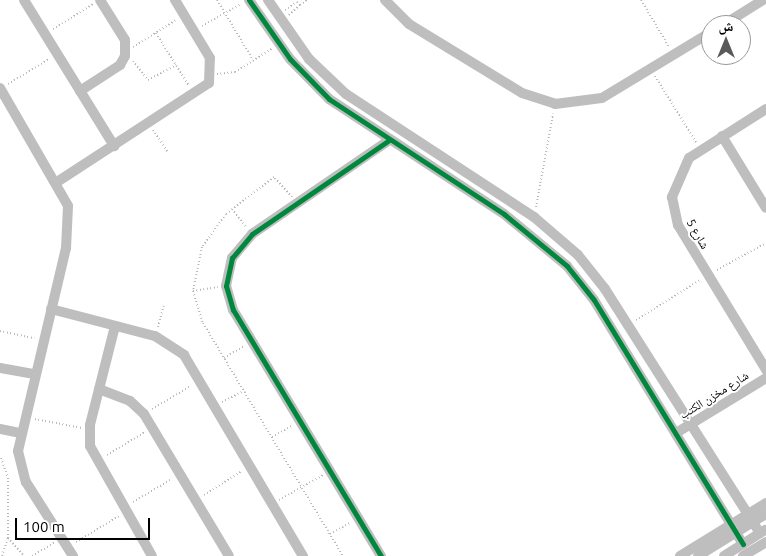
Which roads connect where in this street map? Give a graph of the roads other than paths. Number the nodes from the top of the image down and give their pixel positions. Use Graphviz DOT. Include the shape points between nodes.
graph roads {
  1 [pos="24,0"];
  2 [pos="99,0"];
  3 [pos="175,0"];
  4 [pos="248,0"];
  5 [pos="268,0"];
  6 [pos="384,0"];
  7 [pos="763,0"];
  8 [pos="739,15"];
  9 [pos="701,38"];
  10 [pos="0,88"];
  11 [pos="80,91"];
  12 [pos="766,109"];
  13 [pos="722,136"];
  14 [pos="388,141"];
  15 [pos="114,146"];
  16 [pos="57,182"];
  17 [pos="766,208"];
  18 [pos="51,309"];
  19 [pos="115,326"];
  20 [pos="0,368"];
  21 [pos="766,370"];
  22 [pos="34,374"];
  23 [pos="766,378"];
  24 [pos="99,389"];
  25 [pos="689,425"];
  26 [pos="0,429"];
  27 [pos="20,433"];
  28 [pos="676,433"];
  29 [pos="766,503"];
  30 [pos="766,514"];
  31 [pos="750,518"];
  32 [pos="734,528"];
  33 [pos="764,535"];
  34 [pos="743,544"];
  35 [pos="68,547"];
  36 [pos="152,556"];
  37 [pos="229,556"];
  38 [pos="303,556"];
  39 [pos="381,556"];
  40 [pos="680,556"];
  41 [pos="698,556"];
  42 [pos="724,556"];
  43 [pos="743,556"];
  1 -- 11 [label="street"];
  2 -- 11 [label="street" via="126,51 120,65"];
  3 -- 15 [label="street" via="210,58 213,73 206,88"];
  4 -- 14 [label="street" via="278,44 329,99"];
  5 -- 25 [label="street" via="315,65 365,110 534,217 583,261 628,325"];
  6 -- 9 [label="street" via="409,24 506,83 555,104 602,98"];
  7 -- 8 [label="street"];
  10 -- 16 [label="street"];
  11 -- 15 [label="street"];
  12 -- 13 [label="street, شارع 5"];
  13 -- 17 [label="street"];
  13 -- 21 [label="street, شارع 5" via="680,170 672,197 678,225"];
  14 -- 28 [label="street" via="510,218 567,266 594,300"];
  14 -- 39 [label="street" via="252,234 232,258 226,286 233,310"];
  15 -- 16 [label="street"];
  16 -- 18 [label="street" via="70,220"];
  18 -- 19 [label="street"];
  18 -- 22 [label="street"];
  19 -- 24 [label="street"];
  19 -- 38 [label="street" via="155,336 184,355"];
  20 -- 22 [label="street"];
  22 -- 27 [label="street"];
  23 -- 25 [label="street, شارع مخزن الكتب"];
  24 -- 36 [label="street" via="89,430 96,462"];
  24 -- 37 [label="street" via="130,401 144,414"];
  25 -- 28 [label="street, شارع مخزن الكتب"];
  25 -- 31 [label="street"];
  26 -- 27 [label="street"];
  27 -- 35 [label="street" via="22,472"];
  28 -- 32 [label="street"];
  29 -- 31 [label="street"];
  30 -- 31 [label="street"];
  31 -- 32 [label="street"];
  31 -- 33 [label="street"];
  32 -- 34 [label="street"];
  32 -- 40 [label="street"];
  32 -- 41 [label="street"];
  33 -- 34 [label="street"];
  33 -- 43 [label="street"];
  34 -- 42 [label="street"];
}
